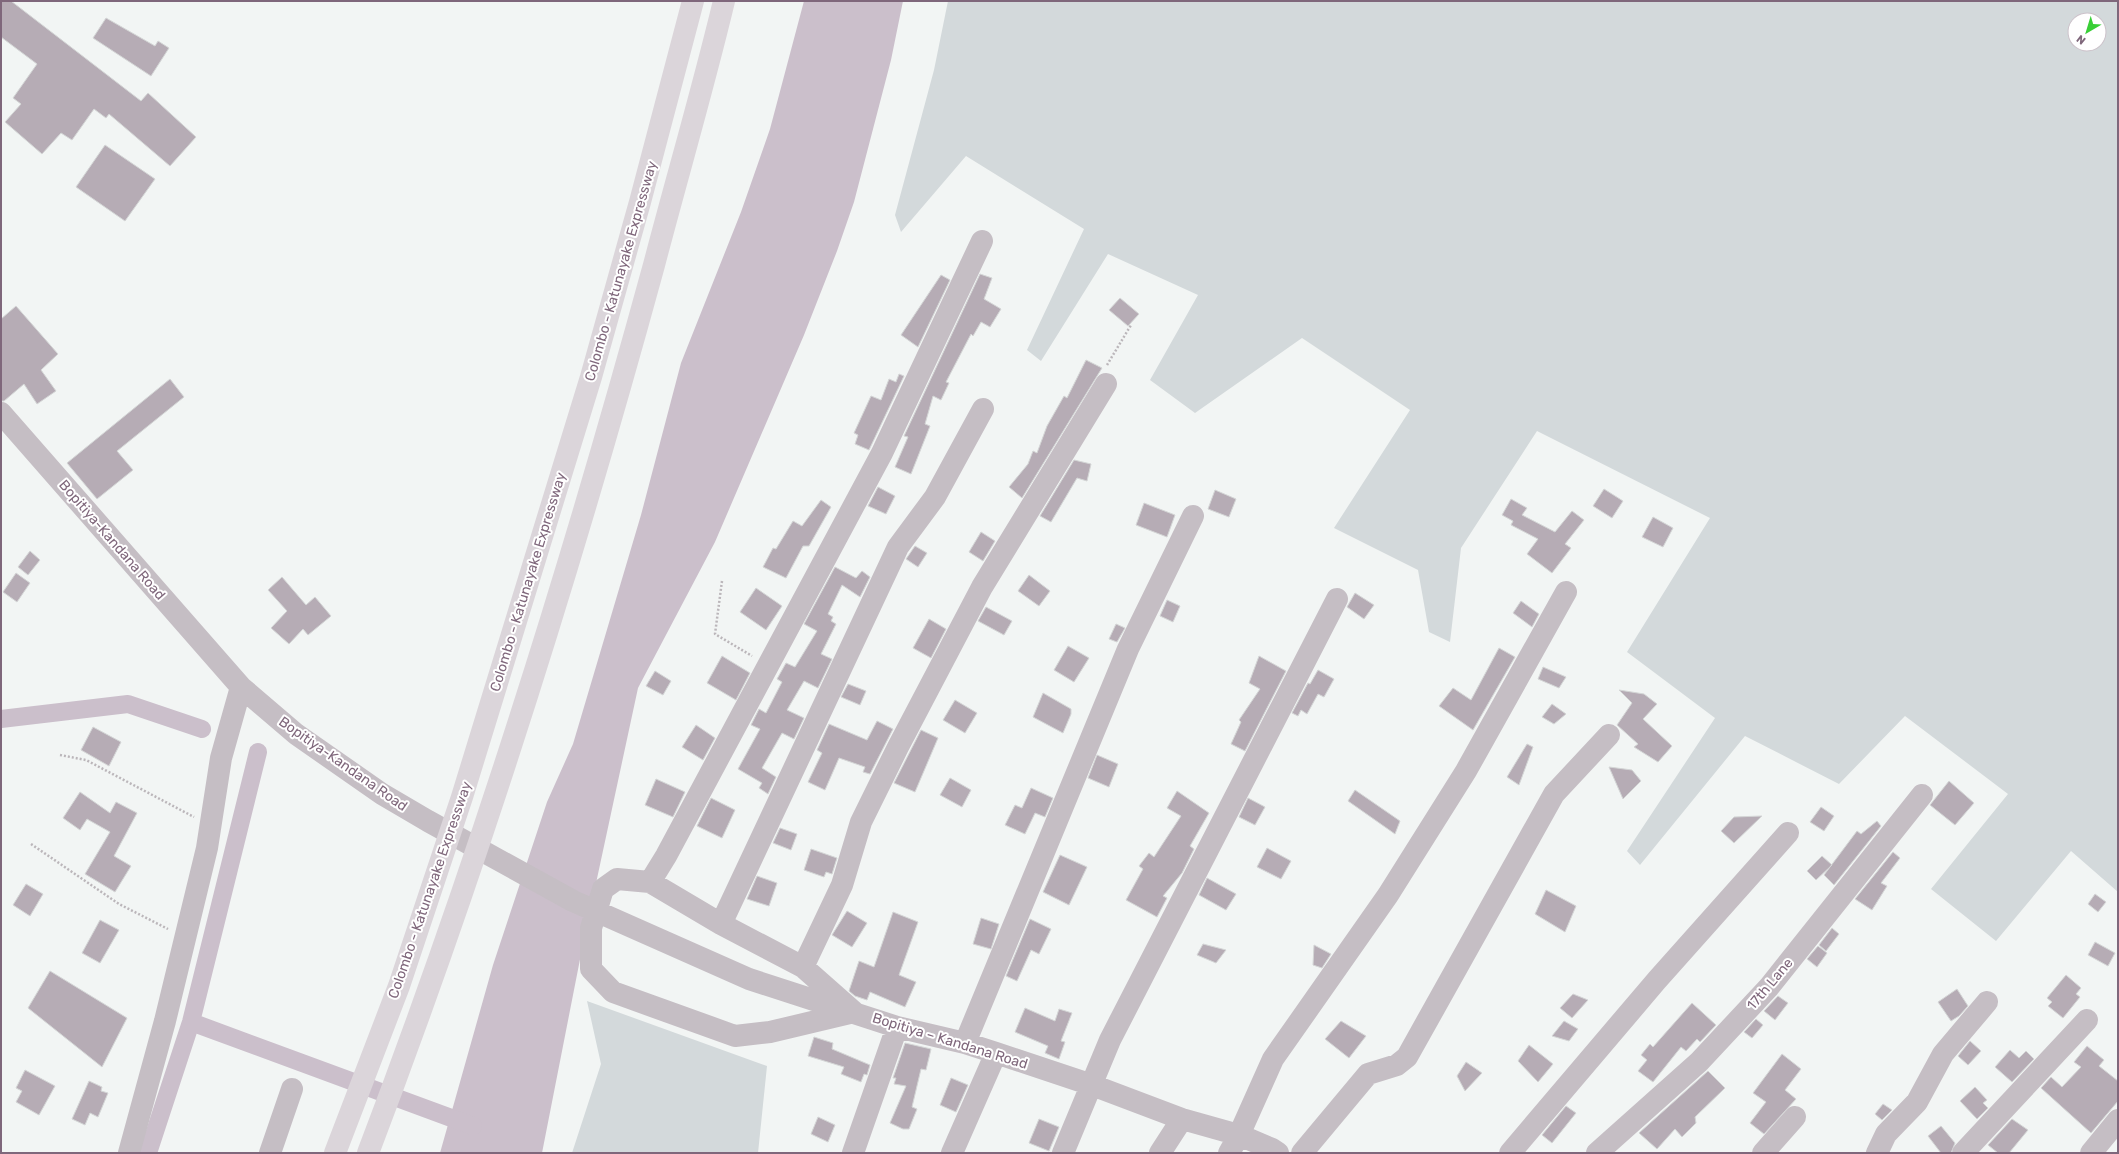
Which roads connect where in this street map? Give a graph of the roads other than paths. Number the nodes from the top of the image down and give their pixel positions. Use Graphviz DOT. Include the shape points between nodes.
graph roads {
  1 [pos="693,1"];
  2 [pos="724,1"];
  3 [pos="982,241"];
  4 [pos="1106,375"];
  5 [pos="983,409"];
  6 [pos="1,413"];
  7 [pos="1193,516"];
  8 [pos="1566,592"];
  9 [pos="1337,599"];
  10 [pos="241,687"];
  11 [pos="1609,735"];
  12 [pos="1922,796"];
  13 [pos="1788,833"];
  14 [pos="650,882"];
  15 [pos="721,924"];
  16 [pos="624,925"];
  17 [pos="803,967"];
  18 [pos="1987,1002"];
  19 [pos="854,1012"];
  20 [pos="2087,1020"];
  21 [pos="897,1027"];
  22 [pos="965,1043"];
  23 [pos="996,1054"];
  24 [pos="1092,1085"];
  25 [pos="292,1089"];
  26 [pos="1795,1117"];
  27 [pos="1182,1119"];
  28 [pos="2118,1120"];
  29 [pos="1234,1144"];
  30 [pos="129,1153"];
  31 [pos="270,1153"];
  32 [pos="334,1153"];
  33 [pos="368,1153"];
  34 [pos="853,1153"];
  35 [pos="952,1153"];
  36 [pos="1063,1153"];
  37 [pos="1160,1153"];
  38 [pos="1278,1153"];
  39 [pos="1302,1153"];
  40 [pos="1510,1153"];
  41 [pos="1598,1153"];
  42 [pos="1763,1153"];
  43 [pos="1877,1153"];
  44 [pos="1963,1153"];
  45 [pos="2091,1153"];
  1 -- 32 [label="highway, Colombo - Katunayake Expressway" via="587,392 462,797 399,986"];
  2 -- 33 [label="highway, Colombo - Katunayake Expressway" via="620,386 568,564 457,906"];
  3 -- 14 [label="street" via="882,453"];
  4 -- 17 [label="street" via="982,588 898,747 861,822 842,885"];
  5 -- 15 [label="street" via="935,497 898,547"];
  6 -- 10 [label="street, Bopitiya-Kandana Road"];
  7 -- 22 [label="street" via="1128,649"];
  8 -- 29 [label="street" via="1466,771 1392,889 1273,1059"];
  9 -- 24 [label="street" via="1110,1040"];
  10 -- 16 [label="street, Bopitiya-Kandana Road" via="296,734 382,794 573,901"];
  10 -- 30 [label="street" via="221,758 207,848"];
  11 -- 39 [label="street" via="1554,794 1407,1057 1397,1065 1368,1074"];
  12 -- 41 [label="street, 17th Lane" via="1769,988 1700,1062"];
  13 -- 40 [label="street" via="1657,980"];
  14 -- 15 [label="street"];
  14 -- 19 [label="street" via="617,879 603,889 592,928 591,969 613,992 735,1036 770,1032"];
  15 -- 17 [label="street"];
  16 -- 19 [label="street, Bopitiya – Kandana Road" via="749,979"];
  17 -- 19 [label="street"];
  18 -- 43 [label="street" via="1943,1054 1917,1102 1886,1134"];
  19 -- 21 [label="street, Bopitiya – Kandana Road"];
  20 -- 44 [label="street"];
  21 -- 22 [label="street, Bopitiya – Kandana Road"];
  21 -- 34 [label="street"];
  22 -- 23 [label="street, Bopitiya – Kandana Road"];
  23 -- 24 [label="street, Bopitiya – Kandana Road"];
  23 -- 35 [label="street"];
  24 -- 27 [label="street, Bopitiya – Kandana Road"];
  24 -- 36 [label="street"];
  25 -- 31 [label="street"];
  26 -- 42 [label="street"];
  27 -- 29 [label="street, Bopitiya – Kandana Road"];
  27 -- 37 [label="street"];
  28 -- 45 [label="street"];
  29 -- 38 [label="street, Bopitiya – Kandana Road" via="1272,1148"];
}
